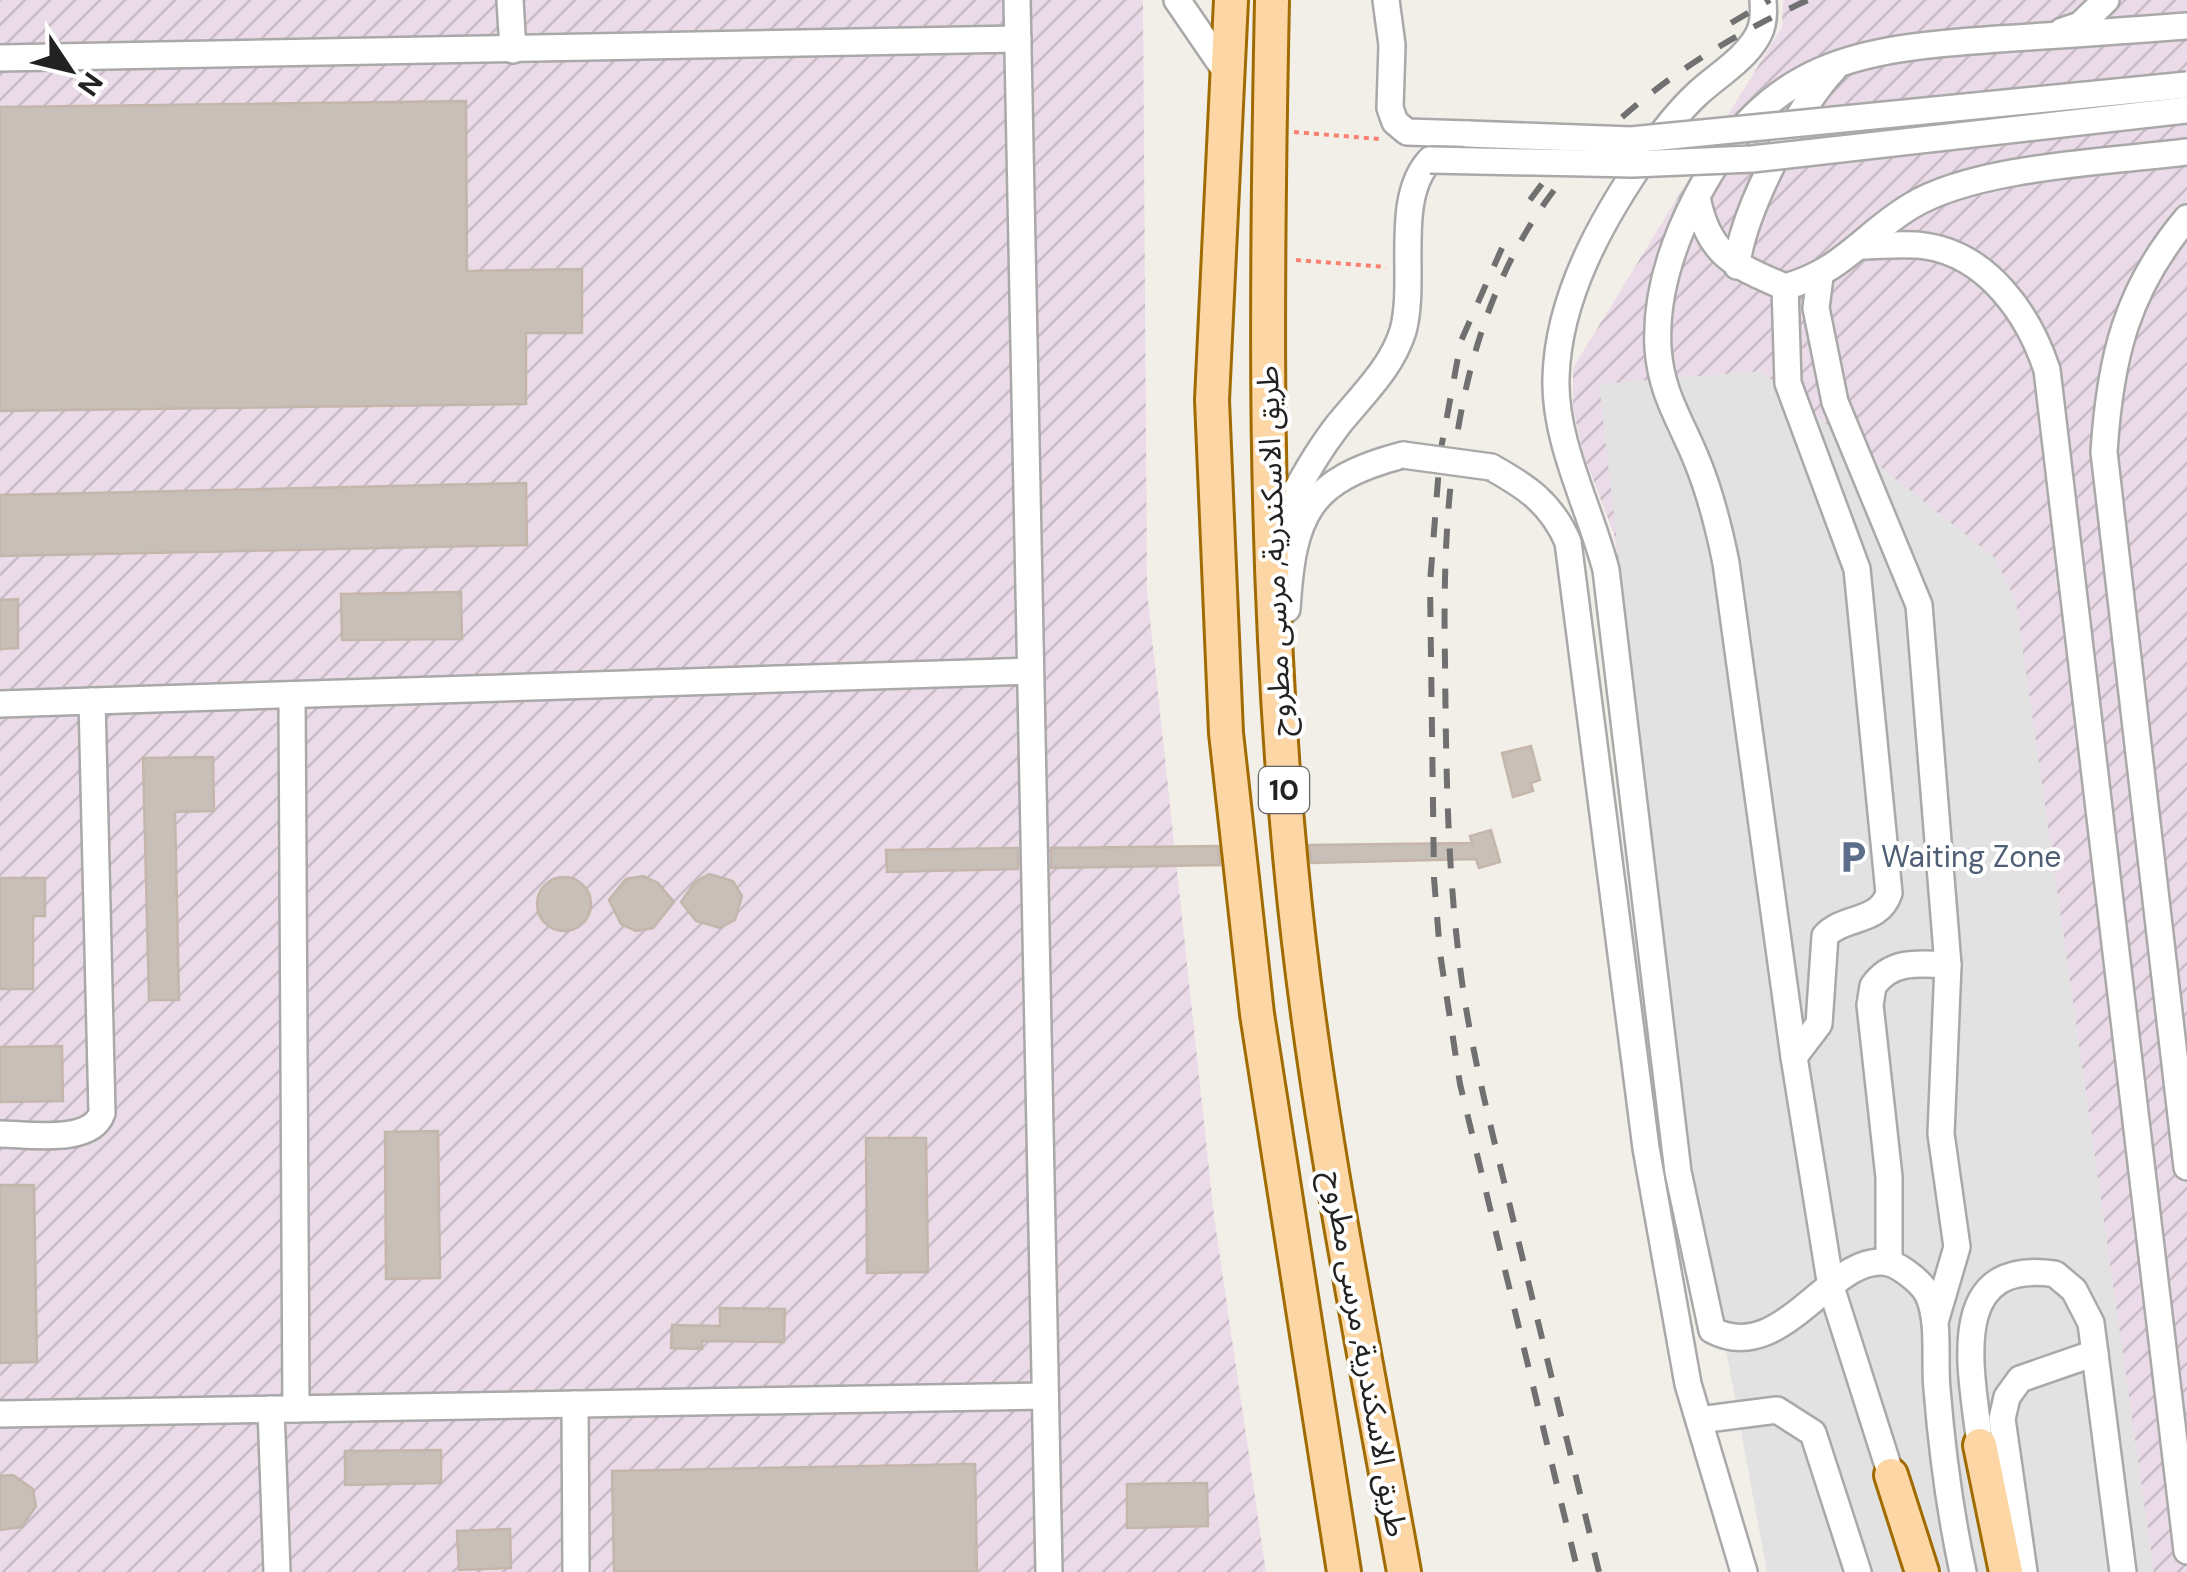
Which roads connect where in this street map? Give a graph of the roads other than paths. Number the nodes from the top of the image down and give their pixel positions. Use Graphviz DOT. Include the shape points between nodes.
graph roads {
  1 [pos="510,0"];
  2 [pos="1017,0"];
  3 [pos="1177,0"];
  4 [pos="1231,0"];
  5 [pos="1272,0"];
  6 [pos="1386,0"];
  7 [pos="1763,0"];
  8 [pos="2106,0"];
  9 [pos="2187,26"];
  10 [pos="2051,36"];
  11 [pos="1018,39"];
  12 [pos="513,50"];
  13 [pos="0,58"];
  14 [pos="1845,58"];
  15 [pos="1230,78"];
  16 [pos="2187,85"];
  17 [pos="2187,110"];
  18 [pos="1505,134"];
  19 [pos="2187,152"];
  20 [pos="1430,160"];
  21 [pos="1503,163"];
  22 [pos="1697,197"];
  23 [pos="2187,218"];
  24 [pos="1862,246"];
  25 [pos="1736,266"];
  26 [pos="1820,277"];
  27 [pos="1784,287"];
  28 [pos="1339,424"];
  29 [pos="1268,548"];
  30 [pos="1030,671"];
  31 [pos="292,695"];
  32 [pos="92,701"];
  33 [pos="0,704"];
  34 [pos="1279,728"];
  35 [pos="1948,965"];
  36 [pos="1794,1057"];
  37 [pos="0,1134"];
  38 [pos="2187,1168"];
  39 [pos="1889,1263"];
  40 [pos="1831,1287"];
  41 [pos="1933,1326"];
  42 [pos="2095,1353"];
  43 [pos="1046,1396"];
  44 [pos="575,1404"];
  45 [pos="283,1409"];
  46 [pos="0,1414"];
  47 [pos="1699,1420"];
  48 [pos="1980,1445"];
  49 [pos="1891,1475"];
  50 [pos="2187,1551"];
  51 [pos="277,1572"];
  52 [pos="576,1572"];
  53 [pos="1049,1572"];
  54 [pos="1344,1572"];
  55 [pos="1404,1572"];
  56 [pos="1744,1572"];
  57 [pos="1858,1572"];
  58 [pos="1922,1572"];
  59 [pos="1963,1572"];
  60 [pos="2006,1572"];
  61 [pos="2024,1572"];
  62 [pos="2123,1572"];
  1 -- 12 [label="street"];
  2 -- 11 [label="street"];
  3 -- 15 [label="street"];
  4 -- 15 [label="main road, طريق الاسكندرية, مرسى مطروح / 10"];
  5 -- 29 [label="main road, طريق الاسكندرية, مرسى مطروح / 10"];
  6 -- 18 [label="street, bridge" via="1396,122 1407,132"];
  7 -- 40 [label="street" via="1758,37 1693,98 1648,154 1591,250 1562,322 1556,380 1562,438 1606,570 1678,1172 1712,1330 1756,1337"];
  8 -- 10 [label="street" via="2080,25"];
  9 -- 10 [label="street"];
  10 -- 14 [label="street" via="1895,46"];
  11 -- 12 [label="street"];
  11 -- 30 [label="street"];
  12 -- 13 [label="street"];
  14 -- 22 [label="street" via="1797,80 1724,146"];
  14 -- 25 [label="street" via="1806,103 1744,226"];
  15 -- 54 [label="main road, طريق الاسكندرية, مرسى مطروح / 10" via="1212,400 1226,733 1257,1014"];
  16 -- 18 [label="street, bridge" via="1750,132 1631,140"];
  17 -- 21 [label="street, bridge" via="1752,158"];
  18 -- 21 [label="street, bridge"];
  19 -- 24 [label="street" via="1972,181 1912,205"];
  20 -- 21 [label="street, bridge"];
  20 -- 28 [label="street" via="1412,191 1408,310 1400,340"];
  20 -- 28 [label="street" via="1414,160 1399,177 1386,333"];
  22 -- 25 [label="street" via="1703,229"];
  22 -- 36 [label="street" via="1663,286 1658,348 1670,409 1696,458 1726,563"];
  23 -- 38 [label="street" via="2160,250 2128,312 2108,381 2104,452"];
  24 -- 26 [label="street"];
  24 -- 50 [label="street" via="1926,246 1981,272 2023,314 2046,370"];
  25 -- 27 [label="street"];
  26 -- 27 [label="street"];
  26 -- 35 [label="street" via="1816,308 1835,402 1919,605"];
  27 -- 36 [label="street" via="1788,382 1859,579 1889,893 1876,913 1825,936 1819,1024"];
  28 -- 29 [label="street"];
  29 -- 34 [label="main road, طريق الاسكندرية, مرسى مطروح / 10"];
  30 -- 31 [label="street"];
  30 -- 43 [label="street"];
  31 -- 32 [label="street"];
  31 -- 45 [label="street"];
  32 -- 33 [label="street"];
  32 -- 37 [label="street" via="102,1113 85,1132"];
  34 -- 47 [label="street, bridge" via="1290,553 1296,528 1332,485 1403,455 1491,468 1540,497 1556,516 1568,542 1646,1148"];
  34 -- 55 [label="main road, طريق الاسكندرية, مرسى مطروح / 10" via="1307,1008"];
  35 -- 39 [label="street" via="1894,967 1872,986 1889,1176"];
  35 -- 41 [label="street" via="1941,1134 1957,1247"];
  36 -- 40 [label="street"];
  39 -- 40 [label="street" via="1862,1268"];
  39 -- 41 [label="street" via="1929,1297"];
  40 -- 49 [label="street"];
  41 -- 59 [label="street" via="1942,1443"];
  42 -- 48 [label="street" via="2087,1312 2055,1274 2026,1273 1991,1290 1968,1333"];
  42 -- 61 [label="street" via="2020,1378 2004,1408"];
  42 -- 62 [label="street"];
  43 -- 44 [label="street"];
  43 -- 53 [label="street"];
  44 -- 45 [label="street"];
  44 -- 52 [label="street"];
  45 -- 46 [label="street"];
  45 -- 51 [label="street"];
  47 -- 56 [label="street"];
  47 -- 57 [label="street" via="1777,1410 1814,1434"];
  48 -- 60 [label="main road"];
  49 -- 58 [label="main road"];
}
